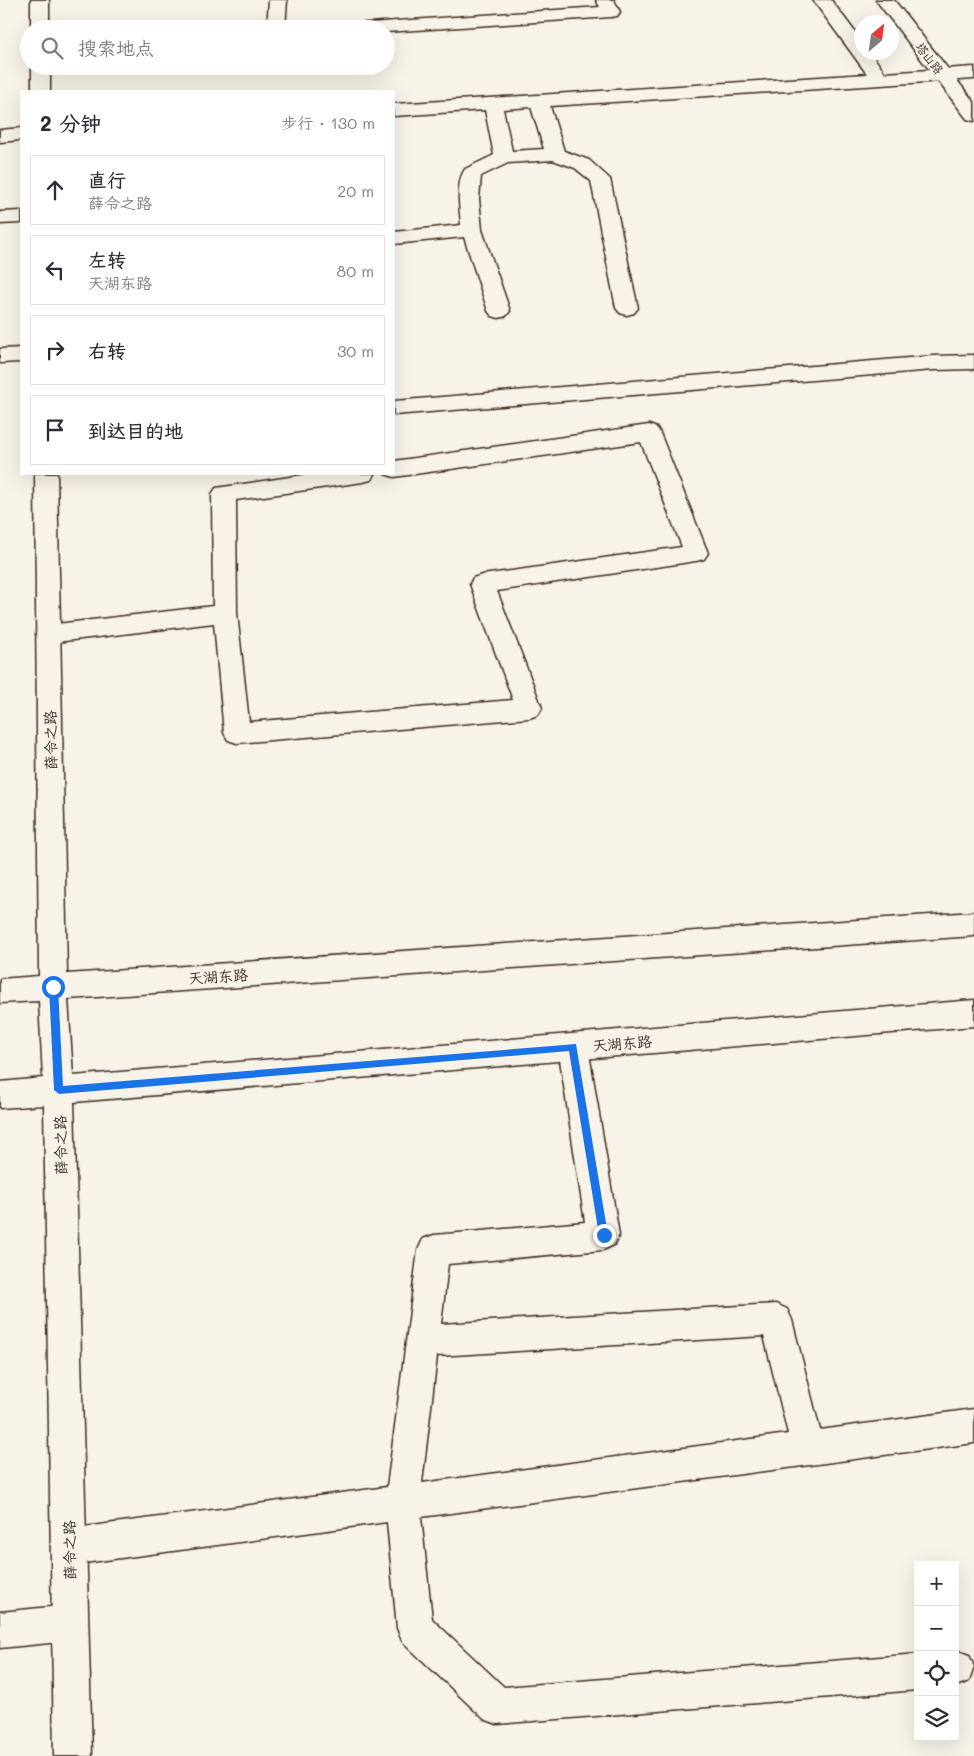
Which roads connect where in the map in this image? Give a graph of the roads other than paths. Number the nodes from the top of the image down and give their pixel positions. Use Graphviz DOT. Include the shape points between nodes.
graph roads {
  1 [pos="40,0"];
  2 [pos="278,0"];
  3 [pos="605,0"];
  4 [pos="822,0"];
  5 [pos="885,0"];
  6 [pos="40,20"];
  7 [pos="277,20"];
  8 [pos="395,26"];
  9 [pos="974,73"];
  10 [pos="41,75"];
  11 [pos="943,75"];
  12 [pos="880,79"];
  13 [pos="41,90"];
  14 [pos="539,101"];
  15 [pos="493,104"];
  16 [pos="395,110"];
  17 [pos="974,115"];
  18 [pos="20,134"];
  19 [pos="0,136"];
  20 [pos="555,154"];
  21 [pos="504,157"];
  22 [pos="20,217"];
  23 [pos="0,218"];
  24 [pos="472,230"];
  25 [pos="395,238"];
  26 [pos="627,308"];
  27 [pos="499,311"];
  28 [pos="20,355"];
  29 [pos="0,356"];
  30 [pos="974,362"];
  31 [pos="395,408"];
  32 [pos="395,469"];
  33 [pos="46,475"];
  34 [pos="356,475"];
  35 [pos="225,613"];
  36 [pos="48,634"];
  37 [pos="974,924"];
  38 [pos="53,987"];
  39 [pos="0,992"];
  40 [pos="974,1013"];
  41 [pos="573,1047"];
  42 [pos="59,1090"];
  43 [pos="0,1095"];
  44 [pos="422,1341"];
  45 [pos="974,1426"];
  46 [pos="808,1448"];
  47 [pos="402,1502"];
  48 [pos="68,1547"];
  49 [pos="70,1623"];
  50 [pos="0,1630"];
  51 [pos="914,1672"];
  52 [pos="73,1756"];
  1 -- 6 [label="street"];
  2 -- 7 [label="street"];
  3 -- 8 [label="street" via="611,12"];
  4 -- 12 [label="street"];
  5 -- 11 [label="street, 塔山路"];
  9 -- 11 [label="street"];
  10 -- 13 [label="street"];
  11 -- 12 [label="street"];
  11 -- 17 [label="street, 塔山路"];
  12 -- 14 [label="street"];
  14 -- 15 [label="street"];
  14 -- 20 [label="street"];
  15 -- 16 [label="street"];
  15 -- 21 [label="street"];
  18 -- 19 [label="street"];
  20 -- 21 [label="street"];
  20 -- 26 [label="street" via="582,164 600,179"];
  21 -- 24 [label="street" via="472,173 469,199"];
  22 -- 23 [label="street"];
  24 -- 25 [label="street"];
  24 -- 27 [label="street"];
  28 -- 29 [label="street"];
  30 -- 31 [label="street"];
  32 -- 35 [label="street" via="649,433 696,553 482,584 529,708 238,734"];
  33 -- 36 [label="street, 薛令之路"];
  34 -- 35 [label="street" via="224,494"];
  35 -- 36 [label="street"];
  36 -- 38 [label="street, 薛令之路"];
  37 -- 38 [label="street, 天湖东路"];
  38 -- 39 [label="street, 天湖东路"];
  38 -- 42 [label="street, 薛令之路"];
  40 -- 41 [label="street, 天湖东路"];
  41 -- 42 [label="street, 天湖东路"];
  41 -- 44 [label="street" via="604,1235 434,1250"];
  42 -- 43 [label="street, 天湖东路"];
  42 -- 48 [label="street, 薛令之路"];
  44 -- 46 [label="street" via="776,1320"];
  44 -- 47 [label="street"];
  45 -- 46 [label="street"];
  46 -- 47 [label="street"];
  47 -- 48 [label="street"];
  47 -- 51 [label="street" via="415,1628 497,1706"];
  48 -- 49 [label="street, 薛令之路"];
  49 -- 50 [label="street"];
  49 -- 52 [label="street, 薛令之路"];
}
